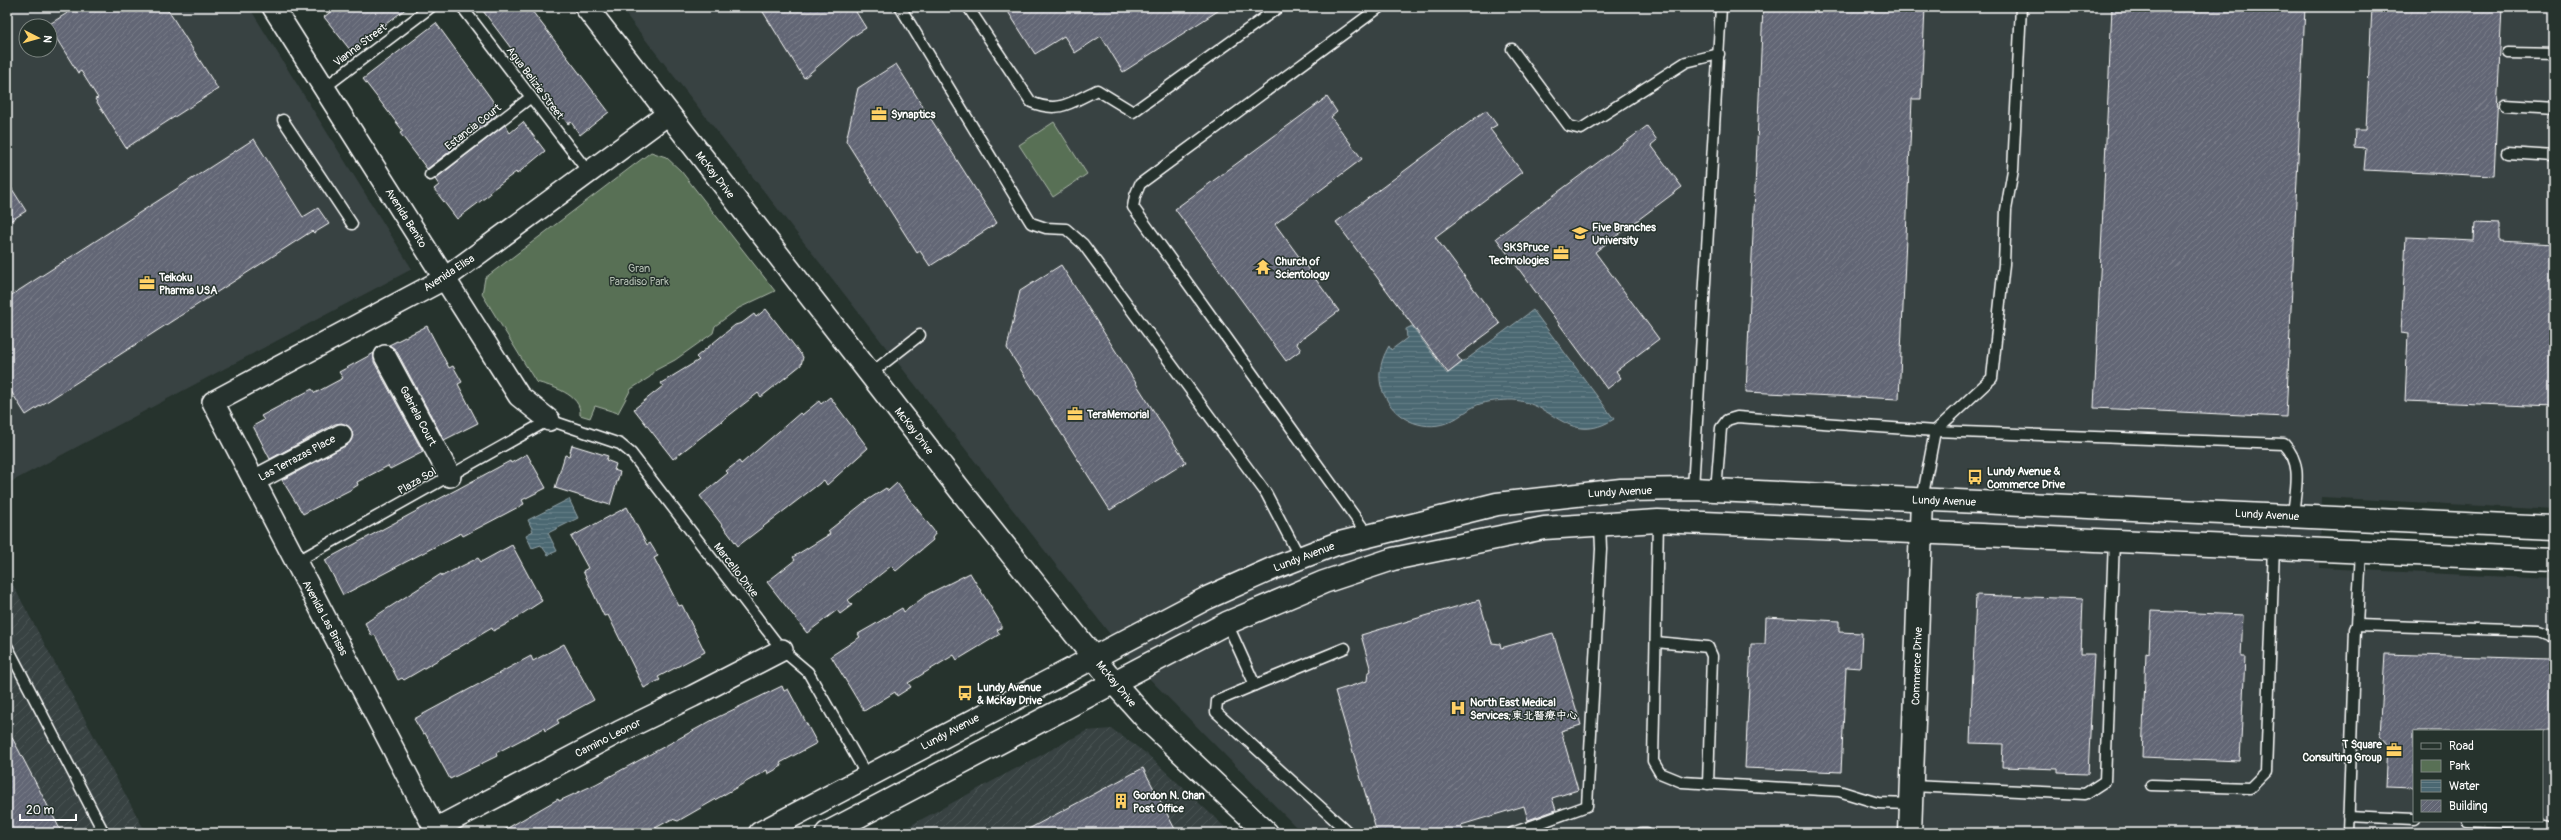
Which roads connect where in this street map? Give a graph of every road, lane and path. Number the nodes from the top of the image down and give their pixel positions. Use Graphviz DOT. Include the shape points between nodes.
graph roads {
  1 [pos="273,7"];
  2 [pos="431,7"];
  3 [pos="462,7"];
  4 [pos="586,7"];
  5 [pos="900,7"];
  6 [pos="968,7"];
  7 [pos="1279,7"];
  8 [pos="1380,7"];
  9 [pos="1721,7"];
  10 [pos="2021,7"];
  11 [pos="1512,49"];
  12 [pos="2508,53"];
  13 [pos="1719,54"];
  14 [pos="2554,54"];
  15 [pos="324,88"];
  16 [pos="531,97"];
  17 [pos="2506,105"];
  18 [pos="2554,108"];
  19 [pos="668,114"];
  20 [pos="283,120"];
  21 [pos="2507,153"];
  22 [pos="2554,156"];
  23 [pos="589,173"];
  24 [pos="430,175"];
  25 [pos="352,224"];
  26 [pos="444,279"];
  27 [pos="920,335"];
  28 [pos="385,356"];
  29 [pos="870,374"];
  30 [pos="212,402"];
  31 [pos="549,420"];
  32 [pos="1935,431"];
  33 [pos="341,435"];
  34 [pos="450,476"];
  35 [pos="254,481"];
  36 [pos="1693,489"];
  37 [pos="1716,491"];
  38 [pos="1922,500"];
  39 [pos="2293,516"];
  40 [pos="2321,517"];
  41 [pos="1658,520"];
  42 [pos="1600,523"];
  43 [pos="2554,528"];
  44 [pos="1922,531"];
  45 [pos="1368,535"];
  46 [pos="2114,540"];
  47 [pos="2274,546"];
  48 [pos="2320,548"];
  49 [pos="2361,551"];
  50 [pos="1300,558"];
  51 [pos="2554,560"];
  52 [pos="296,562"];
  53 [pos="1227,623"];
  54 [pos="2357,625"];
  55 [pos="2554,639"];
  56 [pos="1656,642"];
  57 [pos="7,646"];
  58 [pos="1345,648"];
  59 [pos="782,650"];
  60 [pos="1094,658"];
  61 [pos="1114,683"];
  62 [pos="1255,685"];
  63 [pos="867,776"];
  64 [pos="1708,784"];
  65 [pos="2151,785"];
  66 [pos="1912,795"];
  67 [pos="2348,816"];
  68 [pos="2413,819"];
  69 [pos="2487,822"];
  70 [pos="2554,827"];
  71 [pos="436,831"];
  72 [pos="104,833"];
  73 [pos="760,833"];
  74 [pos="828,833"];
  75 [pos="1267,833"];
  76 [pos="1349,833"];
  77 [pos="1512,833"];
  78 [pos="1641,833"];
  79 [pos="1647,833"];
  80 [pos="1910,833"];
  81 [pos="2348,833"];
  1 -- 15 [label="street, Avenida Benito"];
  2 -- 15 [label="lane, Vianna Street"];
  3 -- 16 [label="lane, Agua Belizie Street"];
  4 -- 19 [label="main road, McKay Drive"];
  5 -- 50 [label="lane" via="1031,223 1046,228 1066,229 1083,244 1266,493"];
  6 -- 7 [label="lane" via="1031,102 1046,108 1063,106 1097,90 1133,112"];
  8 -- 45 [label="lane" via="1140,184 1134,207"];
  9 -- 13 [label="lane"];
  10 -- 32 [label="lane" via="2013,170 2006,210 2004,264 1992,378"];
  11 -- 13 [label="lane" via="1569,126 1581,129 1686,62"];
  12 -- 14 [label="lane"];
  13 -- 36 [label="lane"];
  15 -- 26 [label="street, Avenida Benito"];
  16 -- 23 [label="lane, Agua Belizie Street"];
  16 -- 24 [label="lane, Estancia Court"];
  17 -- 18 [label="lane"];
  19 -- 23 [label="street, Avenida Elisa"];
  19 -- 29 [label="main road, McKay Drive"];
  20 -- 25 [label="lane"];
  21 -- 22 [label="lane"];
  23 -- 26 [label="street, Avenida Elisa"];
  26 -- 30 [label="street, Avenida Elisa"];
  26 -- 31 [label="street, Avenida Benito" via="519,396"];
  27 -- 29 [label="lane"];
  28 -- 34 [label="street, Gabriela Court"];
  29 -- 60 [label="main road, McKay Drive"];
  30 -- 35 [label="street, Avenida Las Brisas"];
  31 -- 34 [label="lane, Plaza Sol"];
  31 -- 59 [label="lane, Marcello Drive" via="620,444 631,453"];
  32 -- 37 [label="lane" via="1737,417 1727,420 1721,428"];
  32 -- 38 [label="lane"];
  32 -- 39 [label="lane" via="2284,444 2293,454 2297,472"];
  33 -- 35 [label="street, Las Terrazas Place"];
  34 -- 52 [label="lane, Plaza Sol"];
  35 -- 52 [label="street, Avenida Las Brisas"];
  36 -- 37 [label="main road, Lundy Avenue"];
  36 -- 45 [label="main road, Lundy Avenue" via="1621,490 1497,504"];
  37 -- 38 [label="main road, Lundy Avenue"];
  38 -- 39 [label="main road, Lundy Avenue"];
  38 -- 44 [label="main road, Commerce Drive"];
  39 -- 40 [label="main road, Lundy Avenue"];
  40 -- 43 [label="main road, Lundy Avenue"];
  40 -- 48 [label="main road"];
  41 -- 42 [label="main road"];
  41 -- 44 [label="main road"];
  41 -- 56 [label="lane"];
  42 -- 53 [label="main road" via="1544,528 1393,559 1324,582"];
  42 -- 77 [label="lane" via="1601,549 1587,806"];
  44 -- 46 [label="main road"];
  44 -- 66 [label="main road, Commerce Drive"];
  45 -- 50 [label="main road, Lundy Avenue"];
  46 -- 47 [label="main road"];
  46 -- 66 [label="lane" via="2105,781 2086,794"];
  47 -- 48 [label="main road"];
  47 -- 65 [label="lane" via="2266,772 2250,788"];
  48 -- 49 [label="main road"];
  49 -- 51 [label="main road"];
  49 -- 54 [label="lane"];
  50 -- 60 [label="main road, Lundy Avenue" via="1207,598"];
  52 -- 71 [label="street, Avenida Las Brisas"];
  53 -- 61 [label="main road"];
  53 -- 62 [label="lane"];
  54 -- 55 [label="lane" via="2540,631 2550,634"];
  54 -- 67 [label="lane"];
  56 -- 64 [label="lane" via="1653,761 1660,773 1673,780"];
  56 -- 64 [label="lane" via="1699,644 1708,647 1712,656"];
  57 -- 72 [label="lane"];
  58 -- 62 [label="lane"];
  59 -- 63 [label="lane, Marcello Drive" via="808,672"];
  59 -- 71 [label="street, Camino Leonor" via="619,732"];
  60 -- 61 [label="main road, McKay Drive"];
  60 -- 63 [label="main road, Lundy Avenue"];
  61 -- 74 [label="main road"];
  61 -- 75 [label="main road, McKay Drive" via="1147,720"];
  62 -- 76 [label="lane" via="1217,701 1216,712"];
  63 -- 73 [label="main road, Lundy Avenue"];
  64 -- 66 [label="lane" via="1839,791 1878,803"];
  66 -- 80 [label="main road, Commerce Drive"];
  67 -- 68 [label="lane"];
  67 -- 81 [label="lane"];
  69 -- 70 [label="lane"];
  78 -- 79 [label="lane"];
}
